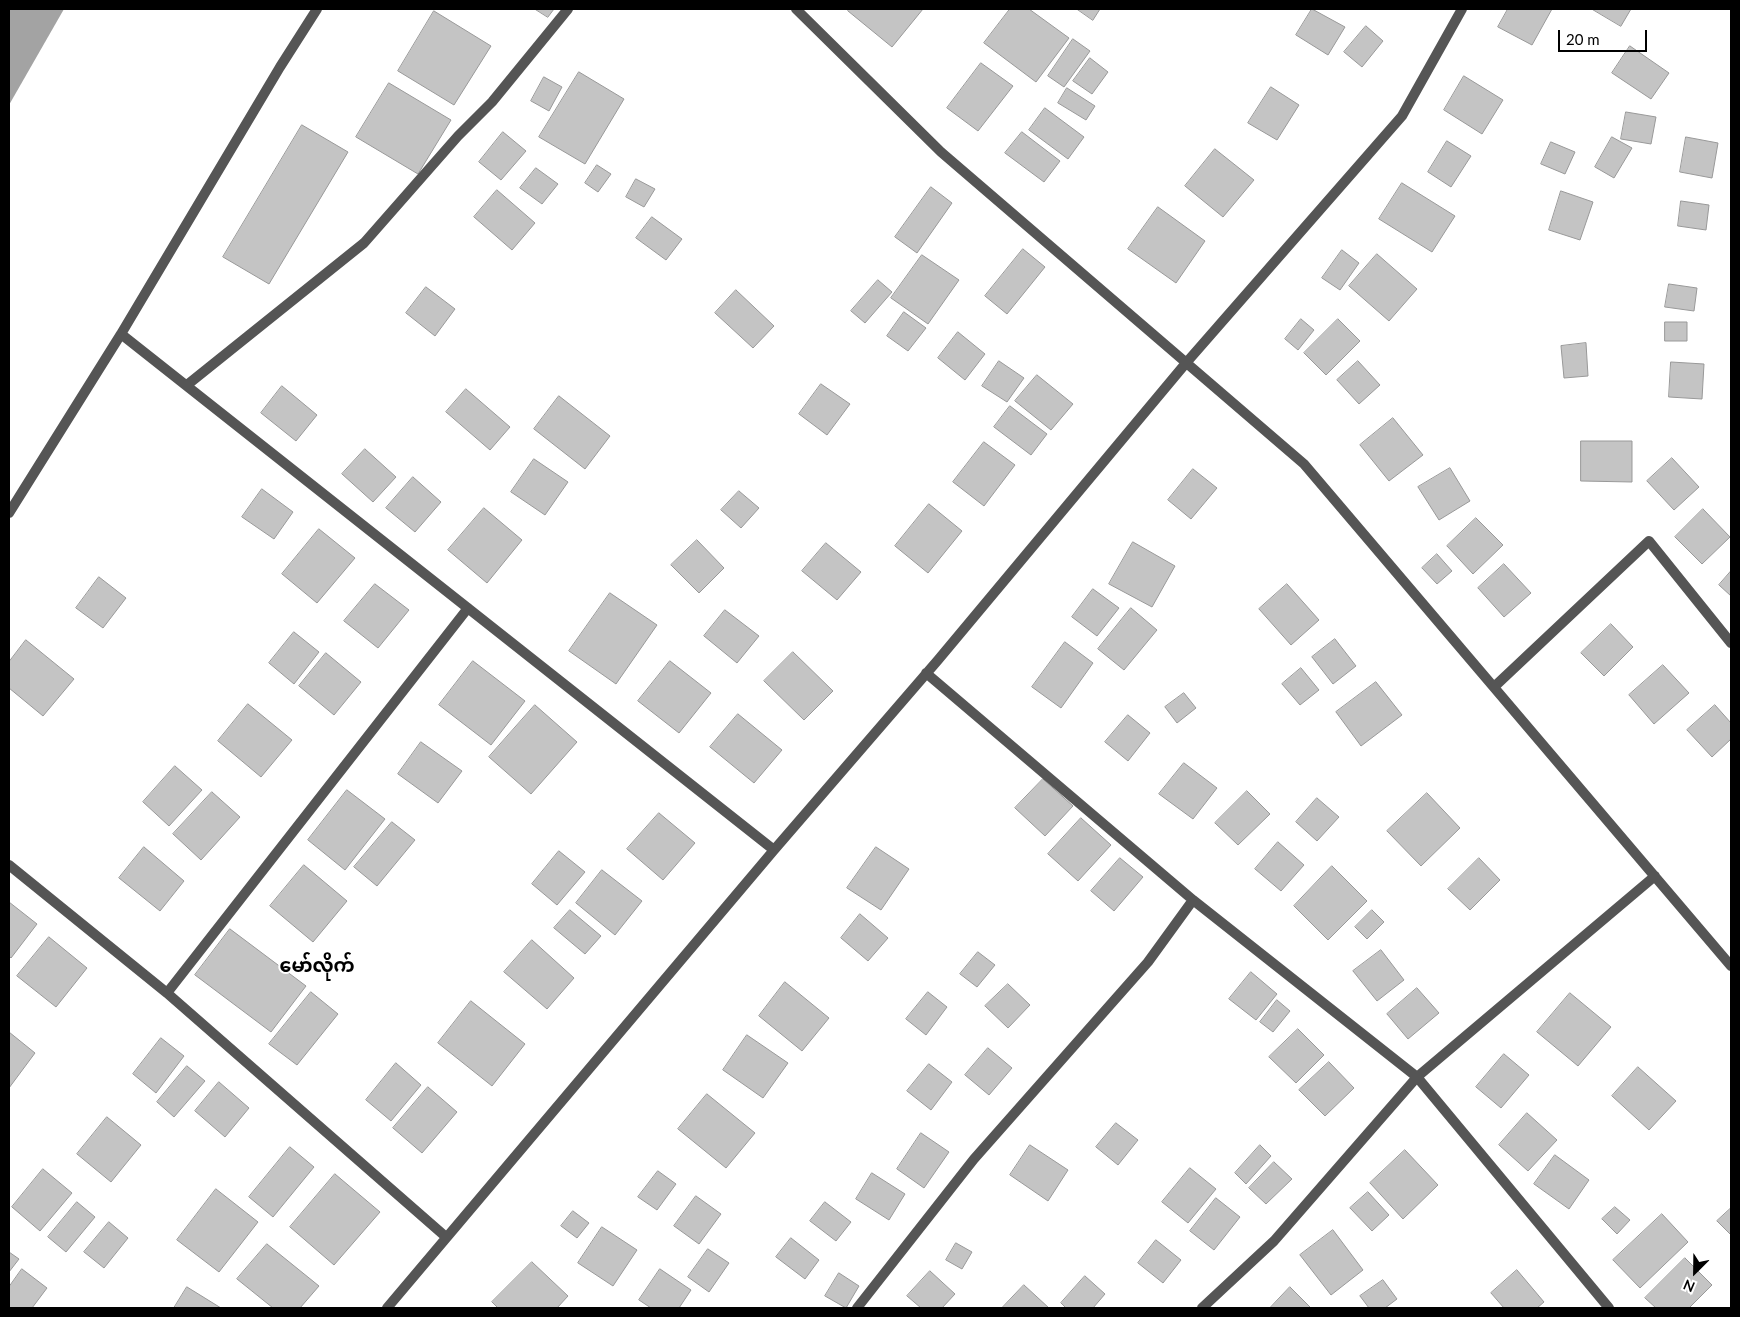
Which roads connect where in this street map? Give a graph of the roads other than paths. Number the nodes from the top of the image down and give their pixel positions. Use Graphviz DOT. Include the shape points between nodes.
graph roads {
  1 [pos="317,9"];
  2 [pos="568,9"];
  3 [pos="796,9"];
  4 [pos="1462,9"];
  5 [pos="122,334"];
  6 [pos="1186,363"];
  7 [pos="187,385"];
  8 [pos="9,513"];
  9 [pos="468,608"];
  10 [pos="1731,643"];
  11 [pos="926,673"];
  12 [pos="1494,687"];
  13 [pos="774,850"];
  14 [pos="9,865"];
  15 [pos="1655,876"];
  16 [pos="1193,900"];
  17 [pos="1731,966"];
  18 [pos="167,993"];
  19 [pos="1417,1077"];
  20 [pos="446,1237"];
  21 [pos="387,1308"];
  22 [pos="857,1308"];
  23 [pos="1202,1308"];
  24 [pos="1609,1308"];
  1 -- 5 [label="street"];
  2 -- 7 [label="street" via="492,102 364,243"];
  3 -- 6 [label="street" via="941,152"];
  4 -- 6 [label="street" via="1402,116"];
  5 -- 7 [label="street"];
  5 -- 8 [label="street"];
  6 -- 11 [label="street"];
  6 -- 12 [label="street" via="1304,464"];
  7 -- 9 [label="street"];
  9 -- 13 [label="street"];
  9 -- 18 [label="street"];
  10 -- 12 [label="street" via="1649,540"];
  11 -- 13 [label="street"];
  11 -- 16 [label="street"];
  12 -- 15 [label="street"];
  13 -- 20 [label="street"];
  14 -- 18 [label="street"];
  15 -- 17 [label="street"];
  15 -- 19 [label="street"];
  16 -- 19 [label="street"];
  16 -- 22 [label="street" via="1148,962 974,1159"];
  18 -- 20 [label="street"];
  19 -- 23 [label="street" via="1274,1241"];
  19 -- 24 [label="street"];
  20 -- 21 [label="street"];
}
